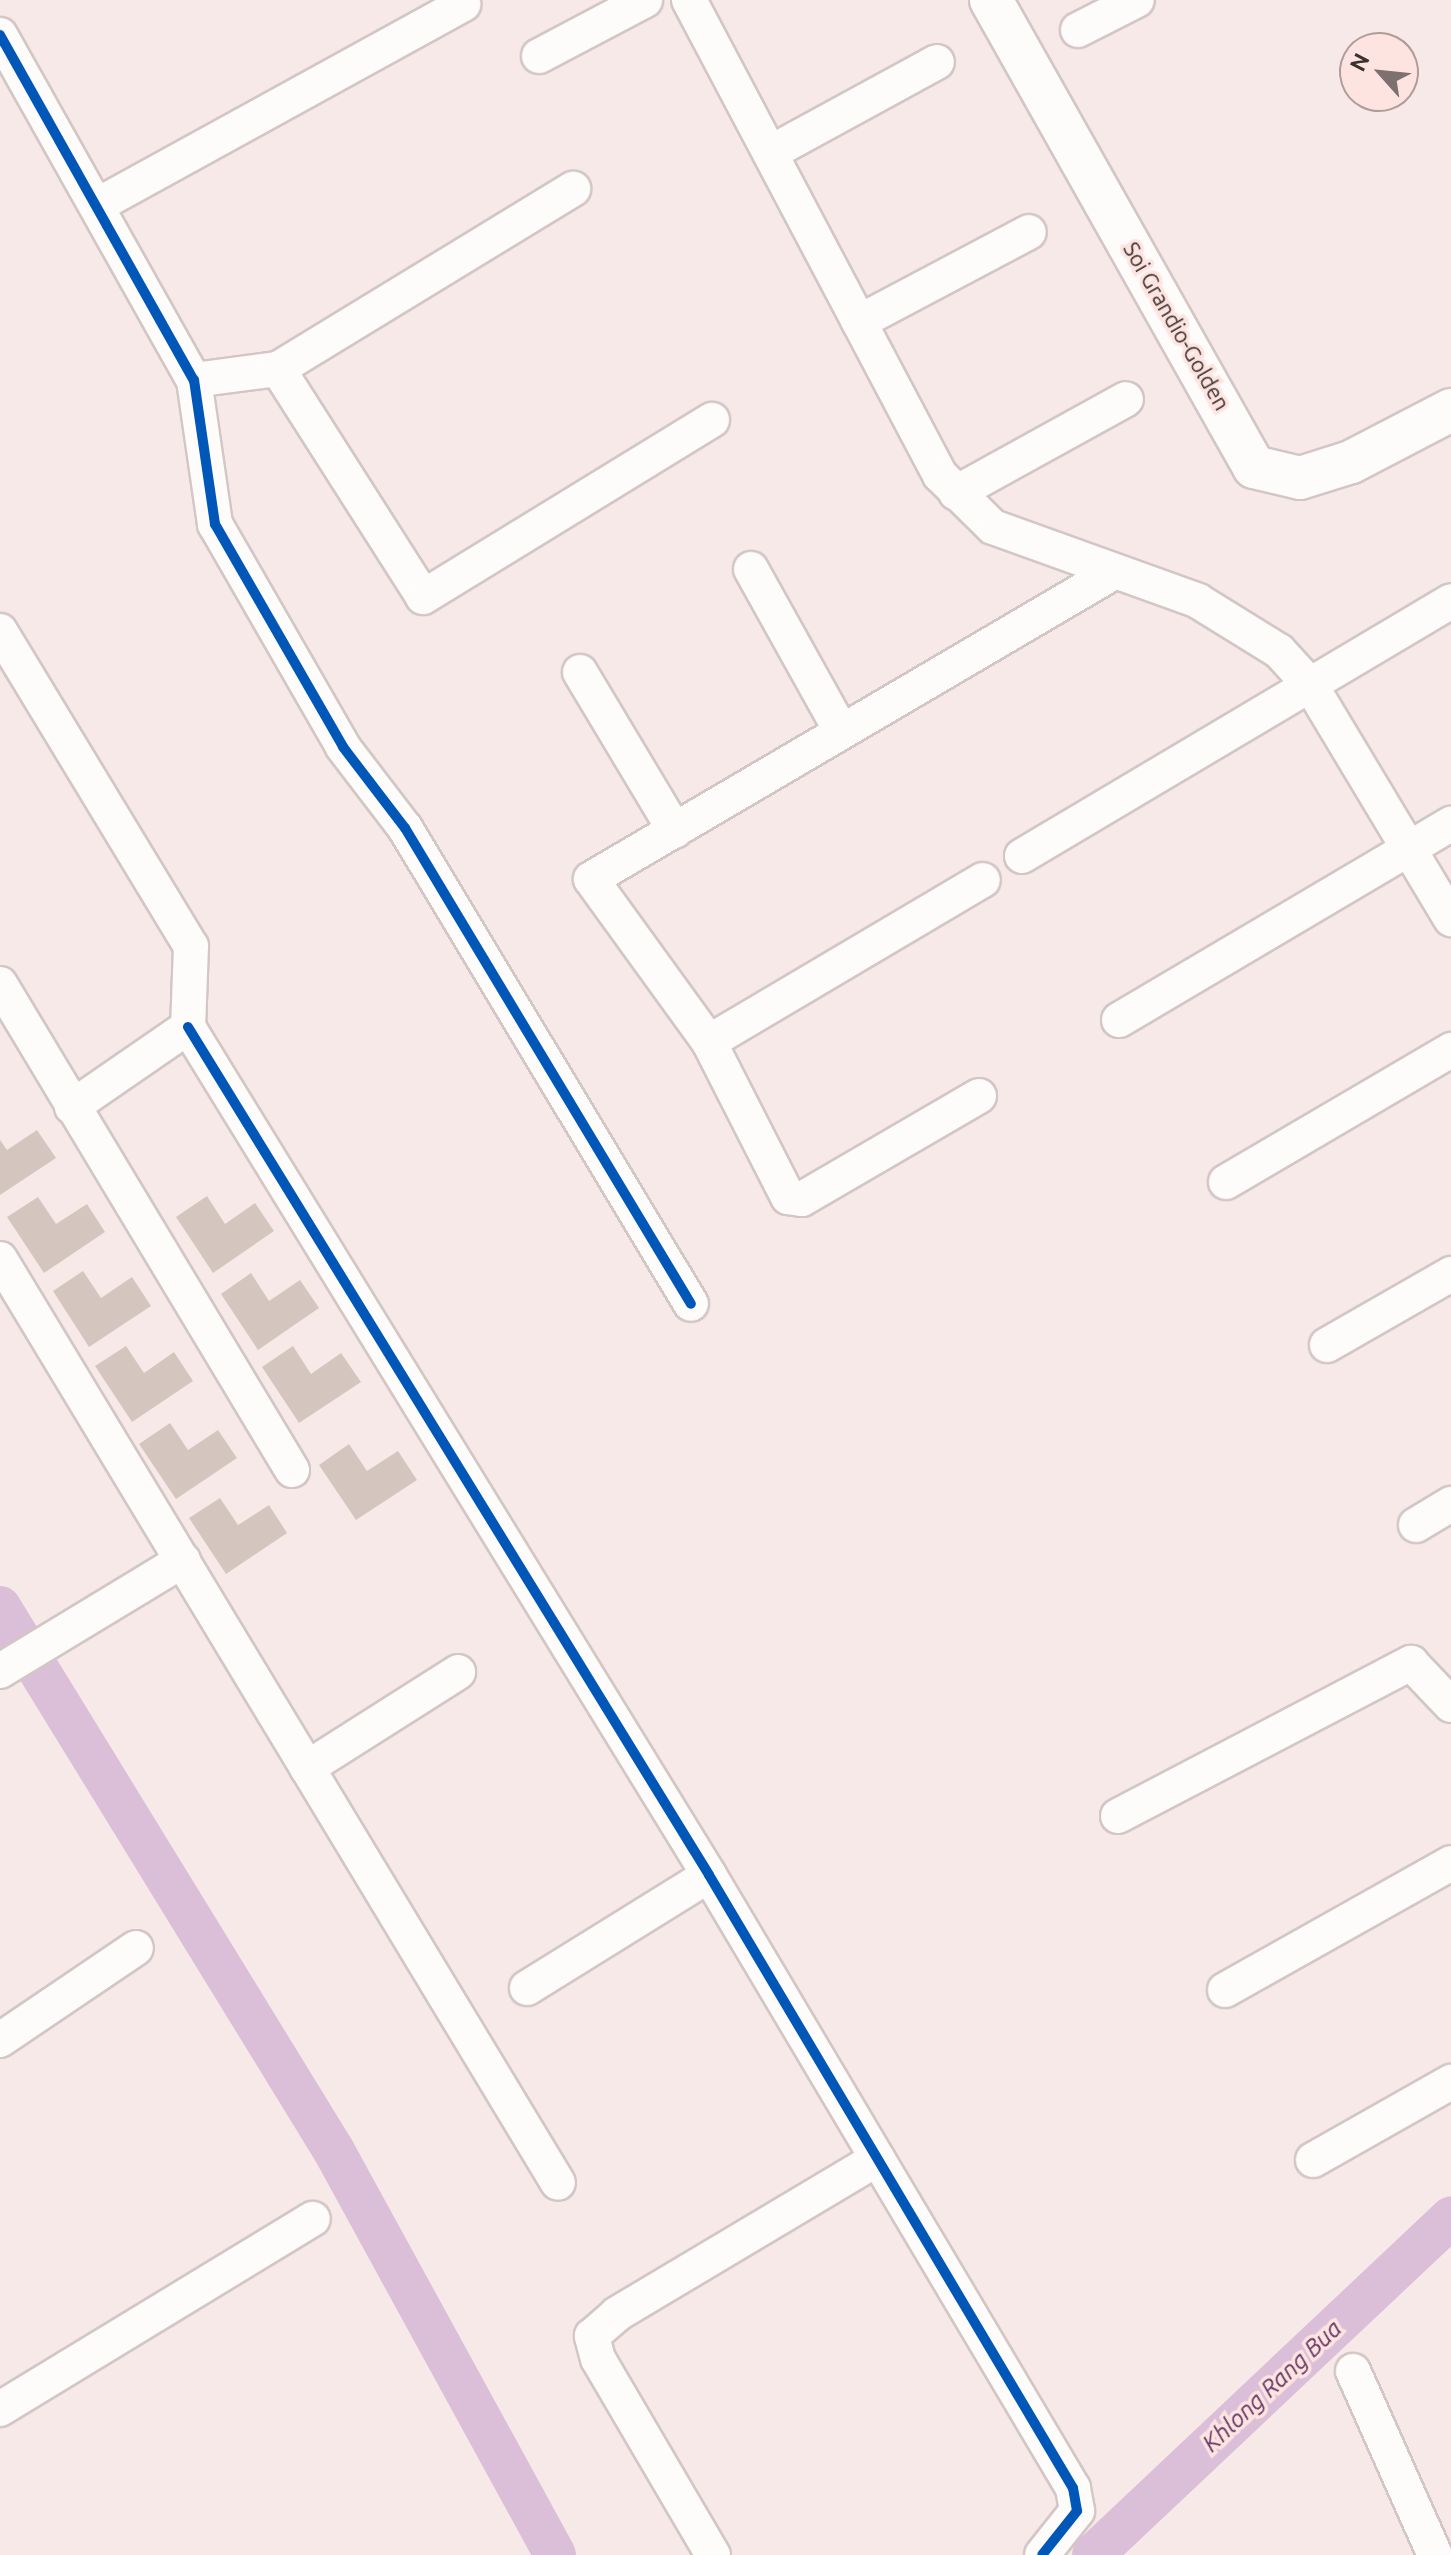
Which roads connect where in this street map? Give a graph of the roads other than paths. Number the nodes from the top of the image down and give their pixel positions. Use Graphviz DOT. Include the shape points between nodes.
graph roads {
  1 [pos="645,0"];
  2 [pos="689,0"];
  3 [pos="991,0"];
  4 [pos="1137,0"];
  5 [pos="463,4"];
  6 [pos="1078,30"];
  7 [pos="0,35"];
  8 [pos="539,56"];
  9 [pos="937,62"];
  10 [pos="770,153"];
  11 [pos="573,189"];
  12 [pos="98,205"];
  13 [pos="1029,232"];
  14 [pos="859,322"];
  15 [pos="278,369"];
  16 [pos="194,380"];
  17 [pos="1126,399"];
  18 [pos="1451,410"];
  19 [pos="712,420"];
  20 [pos="956,493"];
  21 [pos="751,569"];
  22 [pos="1114,572"];
  23 [pos="1451,601"];
  24 [pos="0,631"];
  25 [pos="580,672"];
  26 [pos="1311,686"];
  27 [pos="841,731"];
  28 [pos="1451,824"];
  29 [pos="675,831"];
  30 [pos="1409,849"];
  31 [pos="1022,856"];
  32 [pos="983,880"];
  33 [pos="1451,919"];
  34 [pos="0,984"];
  35 [pos="1119,1020"];
  36 [pos="188,1027"];
  37 [pos="709,1042"];
  38 [pos="1451,1050"];
  39 [pos="979,1096"];
  40 [pos="72,1107"];
  41 [pos="1226,1182"];
  42 [pos="0,1259"];
  43 [pos="1451,1274"];
  44 [pos="691,1304"];
  45 [pos="1327,1345"];
  46 [pos="292,1470"];
  47 [pos="1451,1504"];
  48 [pos="1416,1525"];
  49 [pos="183,1560"];
  50 [pos="0,1671"];
  51 [pos="458,1672"];
  52 [pos="1451,1705"];
  53 [pos="307,1768"];
  54 [pos="1118,1816"];
  55 [pos="1451,1863"];
  56 [pos="709,1875"];
  57 [pos="136,1948"];
  58 [pos="527,1988"];
  59 [pos="1225,1990"];
  60 [pos="0,2040"];
  61 [pos="1451,2082"];
  62 [pos="877,2159"];
  63 [pos="1313,2160"];
  64 [pos="558,2183"];
  65 [pos="313,2219"];
  66 [pos="1353,2371"];
  67 [pos="0,2409"];
  68 [pos="713,2555"];
  69 [pos="1042,2555"];
  70 [pos="1435,2555"];
  1 -- 8 [label="street"];
  2 -- 10 [label="street"];
  3 -- 18 [label="street, Soi Grandio-Golden" via="1254,467 1300,478 1351,462"];
  4 -- 6 [label="street"];
  5 -- 12 [label="street"];
  7 -- 12 [label="street"];
  9 -- 10 [label="street"];
  10 -- 14 [label="street"];
  11 -- 15 [label="street"];
  12 -- 16 [label="street"];
  13 -- 14 [label="street"];
  14 -- 20 [label="street"];
  15 -- 16 [label="street"];
  15 -- 19 [label="street" via="423,597"];
  16 -- 44 [label="street" via="215,524 343,747 405,828"];
  17 -- 20 [label="street"];
  20 -- 22 [label="street" via="993,527 1029,545"];
  21 -- 27 [label="street"];
  22 -- 26 [label="street" via="1238,621"];
  22 -- 27 [label="street"];
  23 -- 26 [label="street"];
  24 -- 36 [label="street" via="191,946"];
  25 -- 29 [label="street"];
  26 -- 30 [label="street"];
  26 -- 31 [label="street"];
  27 -- 29 [label="street"];
  28 -- 30 [label="street"];
  29 -- 37 [label="street" via="593,875 591,883"];
  30 -- 33 [label="street"];
  30 -- 35 [label="street"];
  32 -- 37 [label="street"];
  34 -- 40 [label="street"];
  36 -- 40 [label="street"];
  36 -- 56 [label="street"];
  37 -- 39 [label="street" via="782,1193 794,1199"];
  38 -- 41 [label="street"];
  40 -- 46 [label="street"];
  42 -- 49 [label="street"];
  43 -- 45 [label="street"];
  47 -- 48 [label="street"];
  49 -- 50 [label="street"];
  49 -- 53 [label="street"];
  51 -- 53 [label="street"];
  52 -- 54 [label="street" via="1411,1663"];
  53 -- 64 [label="street"];
  55 -- 59 [label="street"];
  56 -- 58 [label="street"];
  56 -- 62 [label="street"];
  57 -- 60 [label="street"];
  61 -- 63 [label="street"];
  62 -- 68 [label="street" via="617,2314 592,2336 598,2359"];
  62 -- 69 [label="street" via="1073,2488 1077,2511"];
  65 -- 67 [label="street"];
  66 -- 70 [label="street"];
}
